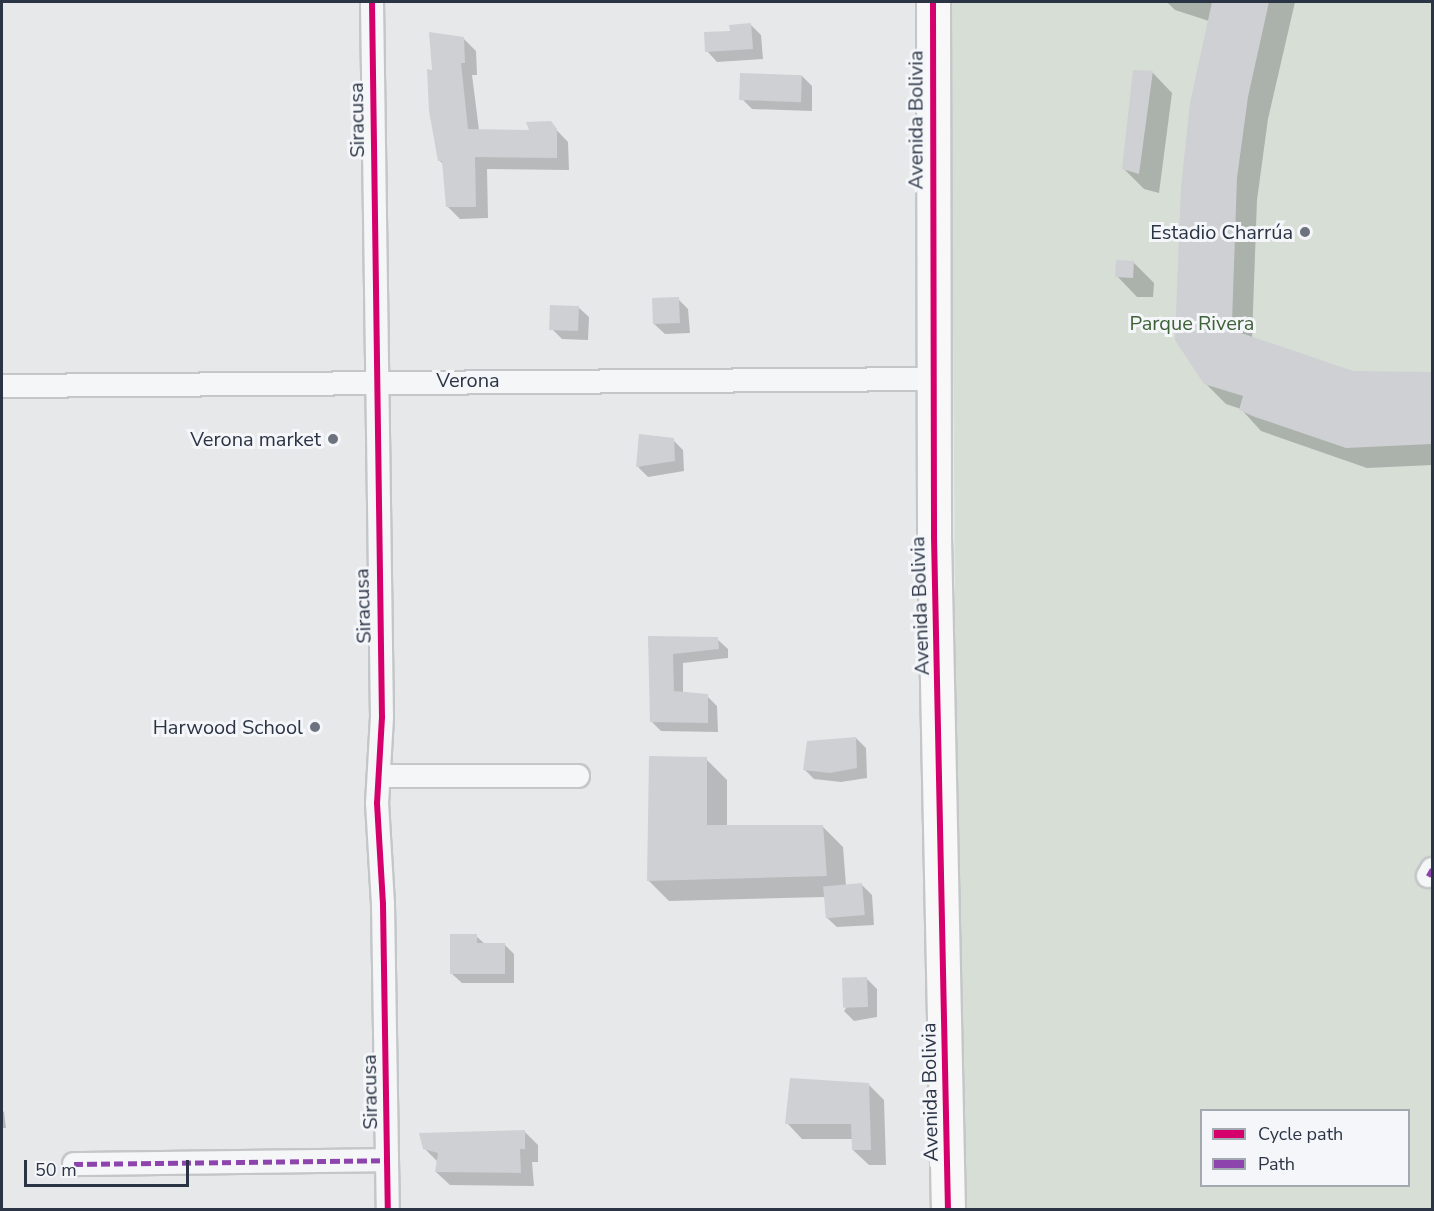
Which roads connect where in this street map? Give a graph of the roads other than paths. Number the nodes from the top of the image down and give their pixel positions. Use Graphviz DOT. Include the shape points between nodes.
graph roads {
  1 [pos="372,2"];
  2 [pos="933,2"];
  3 [pos="935,379"];
  4 [pos="376,381"];
  5 [pos="2,386"];
  6 [pos="379,776"];
  7 [pos="578,776"];
  8 [pos="387,1160"];
  9 [pos="74,1164"];
  10 [pos="388,1209"];
  11 [pos="948,1209"];
  1 -- 4 [label="street, Siracusa"];
  2 -- 3 [label="street, Avenida Bolivia"];
  3 -- 4 [label="street, Verona"];
  3 -- 11 [label="street, Avenida Bolivia" via="934,537"];
  4 -- 5 [label="street, Verona"];
  4 -- 6 [label="street, Siracusa" via="382,717"];
  6 -- 7 [label="street"];
  6 -- 8 [label="street, Siracusa"];
  8 -- 9 [label="street"];
  8 -- 10 [label="street, Siracusa"];
}
